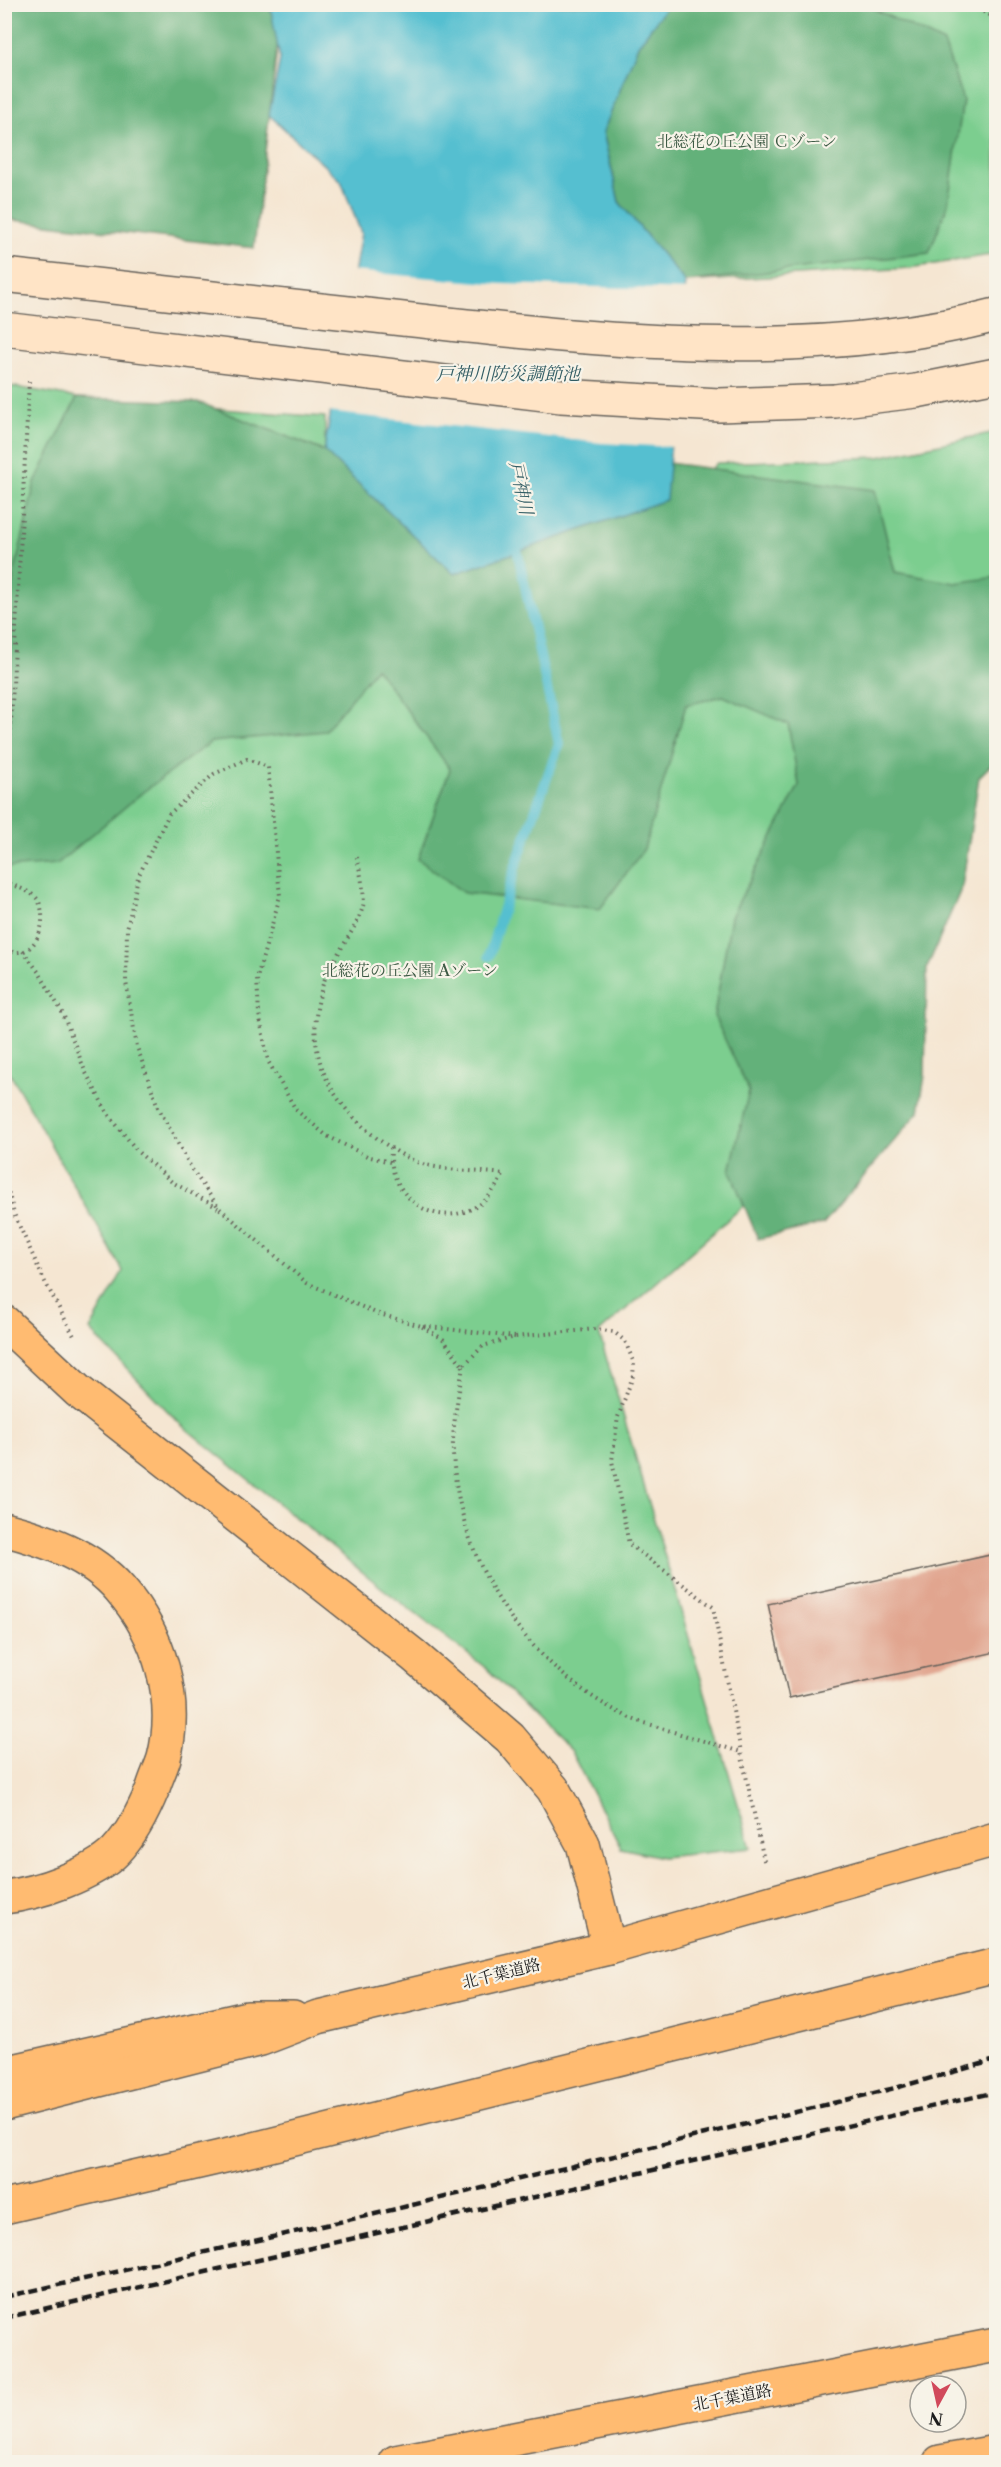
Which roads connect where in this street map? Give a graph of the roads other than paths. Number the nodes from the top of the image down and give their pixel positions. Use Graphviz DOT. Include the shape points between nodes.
graph roads {
  1 [pos="4,275"];
  2 [pos="992,316"];
  3 [pos="4,329"];
  4 [pos="996,375"];
  5 [pos="4,1322"];
  6 [pos="4,1530"];
  7 [pos="996,1839"];
  8 [pos="4,1897"];
  9 [pos="609,1947"];
  10 [pos="996,1965"];
  11 [pos="318,2018"];
  12 [pos="4,2073"];
  13 [pos="4,2104"];
  14 [pos="4,2207"];
  15 [pos="996,2345"];
  16 [pos="996,2452"];
  17 [pos="396,2463"];
  18 [pos="940,2463"];
  1 -- 2 [label="street" via="566,336 721,343 823,341 907,333"];
  3 -- 4 [label="street" via="561,396 719,405 835,401 916,392"];
  5 -- 9 [label="highway" via="78,1391 413,1655 510,1738 553,1789 584,1844"];
  6 -- 8 [label="highway" via="79,1555 119,1588 146,1624 164,1668 169,1714 164,1758 144,1812 116,1851 76,1878"];
  7 -- 9 [label="highway, 北千葉道路"];
  9 -- 11 [label="highway, 北千葉道路"];
  10 -- 14 [label="highway"];
  11 -- 12 [label="highway" via="247,2018"];
  11 -- 13 [label="highway, 北千葉道路" via="261,2039"];
  15 -- 17 [label="highway, 北千葉道路"];
  16 -- 18 [label="highway"];
}
